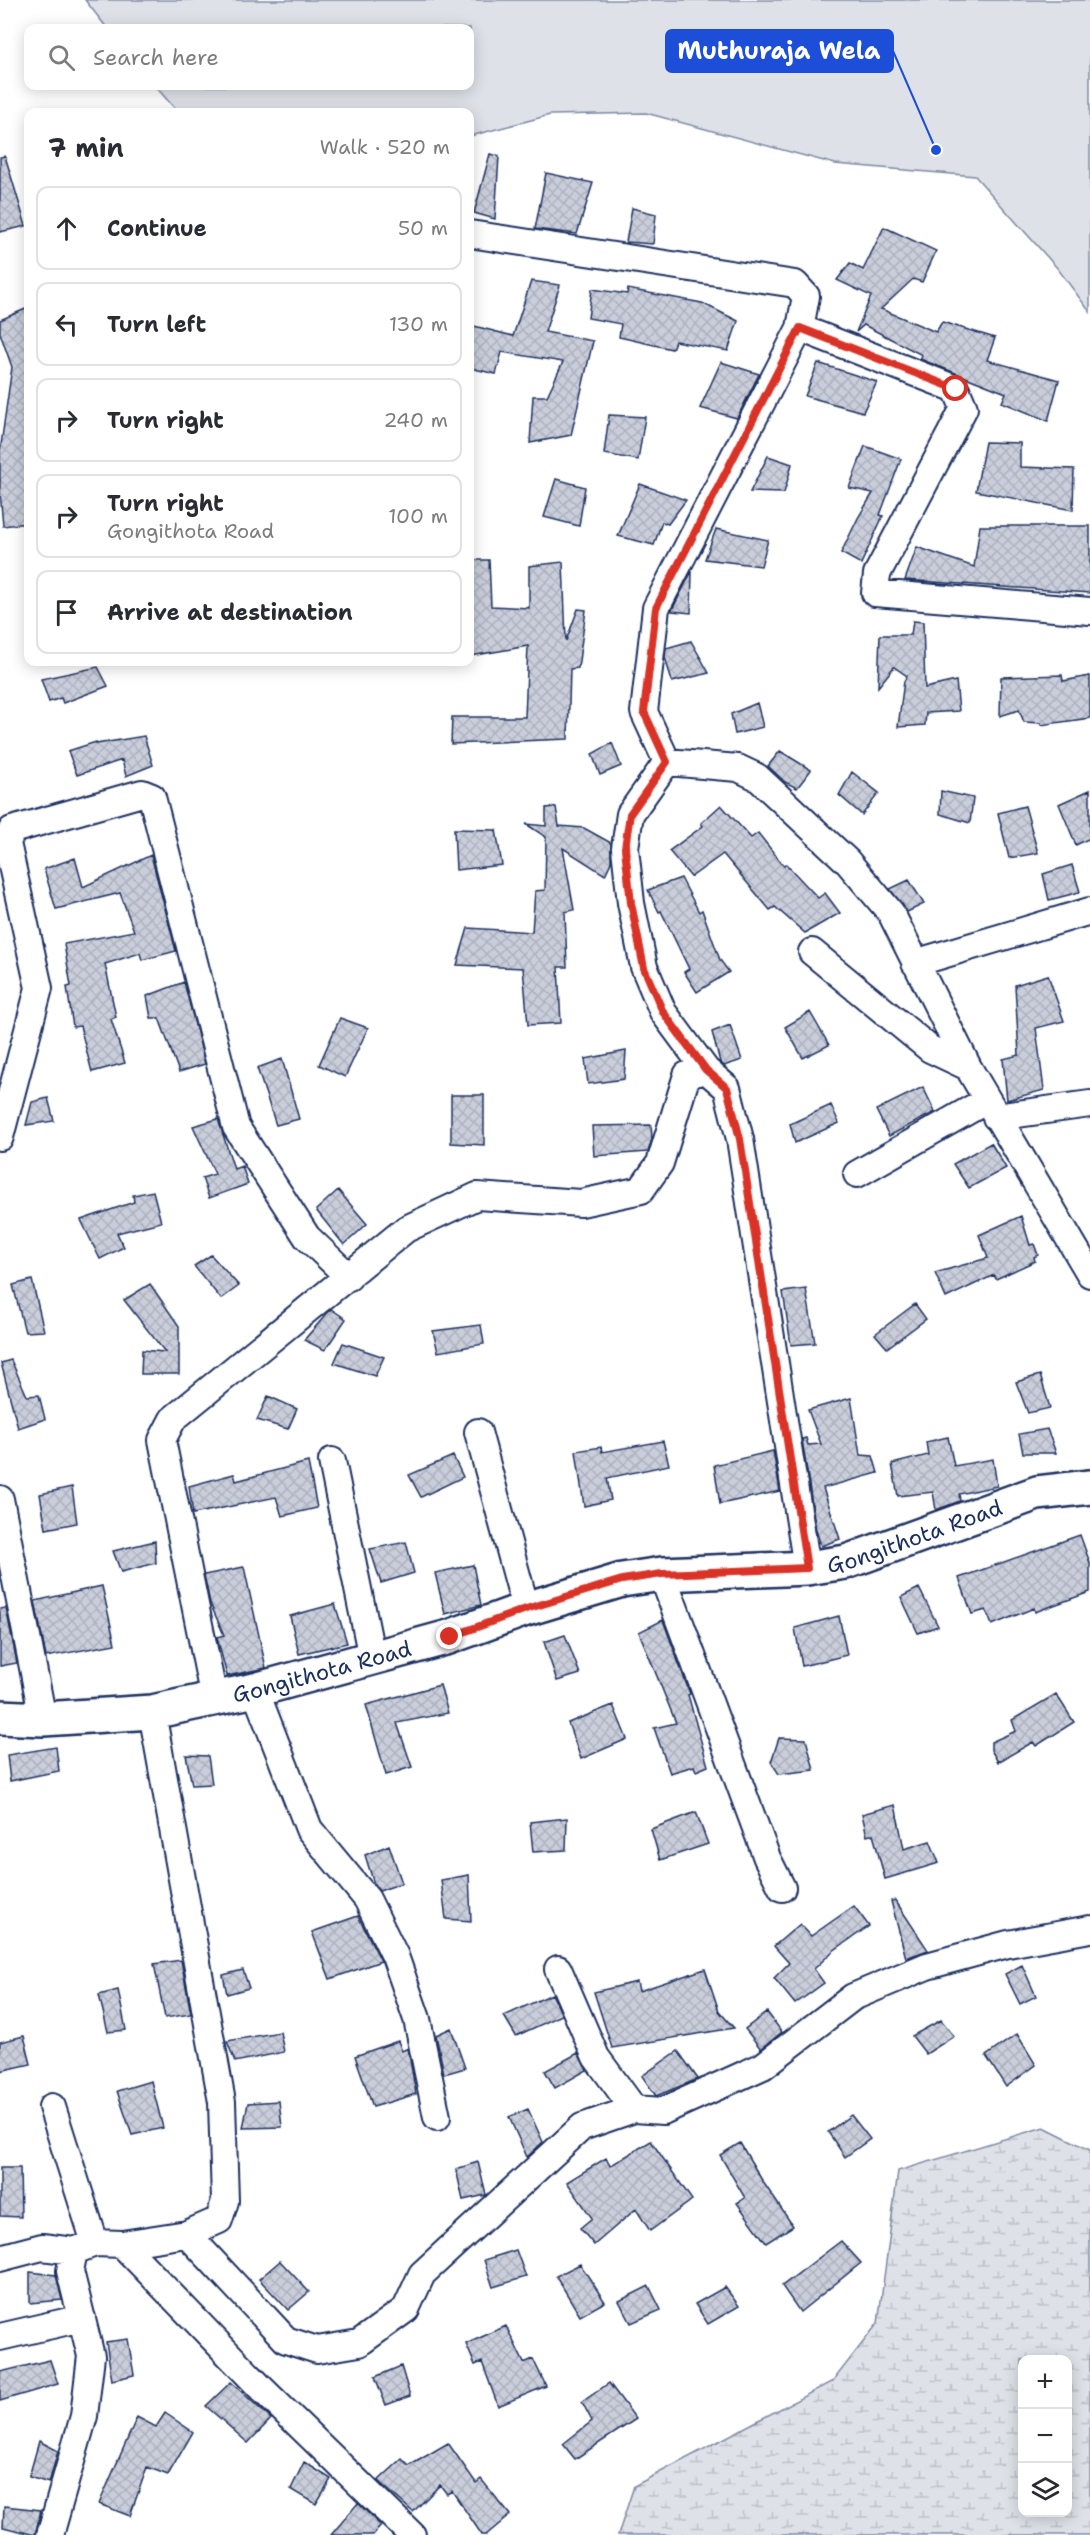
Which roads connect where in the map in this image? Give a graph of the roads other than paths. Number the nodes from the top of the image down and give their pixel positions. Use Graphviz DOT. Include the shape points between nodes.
graph roads {
  1 [pos="474,235"];
  2 [pos="800,328"];
  3 [pos="1090,611"];
  4 [pos="667,762"];
  5 [pos="1090,911"];
  6 [pos="812,952"];
  7 [pos="915,963"];
  8 [pos="968,1067"];
  9 [pos="706,1070"];
  10 [pos="1090,1104"];
  11 [pos="991,1108"];
  12 [pos="0,1137"];
  13 [pos="857,1174"];
  14 [pos="1090,1274"];
  15 [pos="349,1277"];
  16 [pos="478,1432"];
  17 [pos="332,1461"];
  18 [pos="1090,1487"];
  19 [pos="0,1499"];
  20 [pos="807,1568"];
  21 [pos="662,1574"];
  22 [pos="526,1609"];
  23 [pos="372,1658"];
  24 [pos="255,1690"];
  25 [pos="214,1699"];
  26 [pos="152,1712"];
  27 [pos="0,1717"];
  28 [pos="43,1719"];
  29 [pos="782,1888"];
  30 [pos="1090,1929"];
  31 [pos="558,1969"];
  32 [pos="52,2107"];
  33 [pos="634,2109"];
  34 [pos="437,2116"];
  35 [pos="187,2234"];
  36 [pos="122,2244"];
  37 [pos="85,2247"];
  38 [pos="0,2258"];
  39 [pos="82,2318"];
  40 [pos="0,2337"];
  41 [pos="50,2535"];
  42 [pos="412,2535"];
  1 -- 2 [label="street" via="795,284 806,296"];
  2 -- 3 [label="street" via="956,389 964,408 877,574 875,593"];
  2 -- 4 [label="street" via="656,608 644,712"];
  4 -- 7 [label="street" via="738,768 757,777 847,861 884,904"];
  4 -- 9 [label="street" via="630,814 625,848 631,903 644,968 663,1012"];
  5 -- 7 [label="street"];
  6 -- 8 [label="street" via="930,1049"];
  7 -- 8 [label="street"];
  8 -- 11 [label="street"];
  9 -- 15 [label="street" via="687,1075 660,1163 641,1190 581,1203 477,1196 406,1229"];
  9 -- 20 [label="street" via="727,1088 740,1139"];
  10 -- 11 [label="street"];
  11 -- 13 [label="street"];
  11 -- 14 [label="street"];
  12 -- 15 [label="street" via="39,988 8,843 12,830 142,793 152,797 236,1127 307,1237"];
  15 -- 25 [label="street" via="173,1419 162,1440"];
  16 -- 22 [label="street"];
  17 -- 23 [label="street"];
  18 -- 20 [label="street, Gongithota Road" via="1037,1493 846,1562"];
  19 -- 28 [label="street"];
  20 -- 21 [label="street, Gongithota Road"];
  21 -- 22 [label="street, Gongithota Road" via="622,1580"];
  21 -- 29 [label="street" via="767,1858"];
  22 -- 23 [label="street, Gongithota Road" via="450,1637"];
  23 -- 24 [label="street, Gongithota Road"];
  24 -- 25 [label="street, Gongithota Road"];
  24 -- 34 [label="street" via="309,1829 367,1899 395,1956 417,2019"];
  25 -- 26 [label="street, Gongithota Road"];
  26 -- 28 [label="street, Gongithota Road"];
  26 -- 35 [label="street" via="222,2102 225,2201 219,2220"];
  27 -- 28 [label="street, Gongithota Road"];
  30 -- 33 [label="street" via="1008,1944 927,1966 853,1997 763,2066 663,2110"];
  31 -- 33 [label="street" via="597,2057"];
  32 -- 37 [label="street"];
  33 -- 35 [label="street" via="582,2127 422,2274 406,2309 358,2343 317,2350 286,2340"];
  35 -- 36 [label="street"];
  36 -- 37 [label="street"];
  36 -- 42 [label="street" via="262,2389"];
  37 -- 38 [label="street" via="42,2247"];
  37 -- 39 [label="street" via="70,2271"];
  39 -- 40 [label="street"];
  39 -- 41 [label="street" via="91,2356 84,2416"];
}
